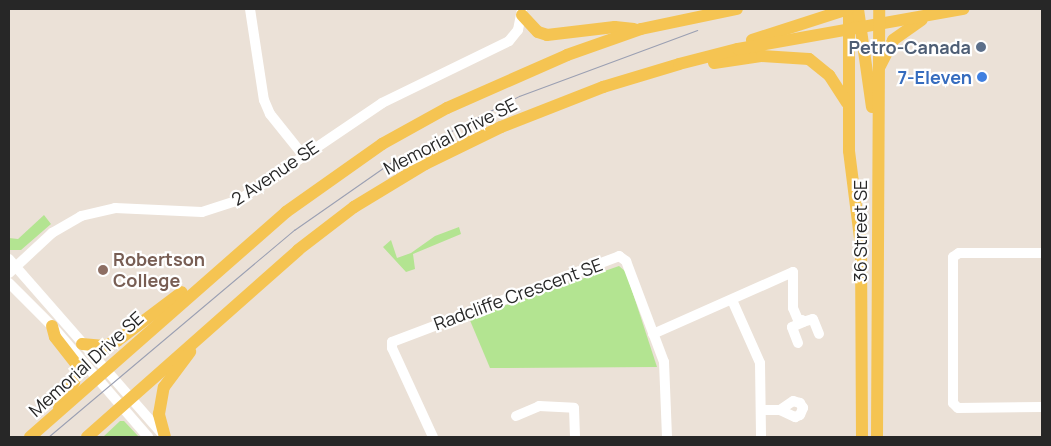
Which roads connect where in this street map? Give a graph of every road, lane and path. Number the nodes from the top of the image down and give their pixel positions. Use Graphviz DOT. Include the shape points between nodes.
graph roads {
  1 [pos="250,9"];
  2 [pos="737,9"];
  3 [pos="848,9"];
  4 [pos="875,9"];
  5 [pos="963,9"];
  6 [pos="522,12"];
  7 [pos="931,15"];
  8 [pos="856,21"];
  9 [pos="878,24"];
  10 [pos="641,30"];
  11 [pos="738,49"];
  12 [pos="680,64"];
  13 [pos="879,69"];
  14 [pos="848,105"];
  15 [pos="877,124"];
  16 [pos="303,155"];
  17 [pos="1042,253"];
  18 [pos="11,266"];
  19 [pos="9,283"];
  20 [pos="199,287"];
  21 [pos="732,300"];
  22 [pos="803,321"];
  23 [pos="212,325"];
  24 [pos="52,326"];
  25 [pos="653,334"];
  26 [pos="819,334"];
  27 [pos="798,342"];
  28 [pos="82,344"];
  29 [pos="102,374"];
  30 [pos="125,402"];
  31 [pos="1042,407"];
  32 [pos="761,410"];
  33 [pos="780,410"];
  34 [pos="57,413"];
  35 [pos="516,416"];
  36 [pos="429,436"];
  37 [pos="30,437"];
  38 [pos="87,437"];
  39 [pos="148,437"];
  40 [pos="165,437"];
  41 [pos="575,437"];
  42 [pos="667,437"];
  43 [pos="761,437"];
  44 [pos="862,437"];
  45 [pos="877,437"];
  1 -- 16 [label="street" via="264,100 270,114"];
  2 -- 10 [label="main road, Memorial Drive SE"];
  3 -- 8 [label="main road"];
  3 -- 11 [label="main road" via="750,41"];
  4 -- 8 [label="main road"];
  4 -- 9 [label="main road"];
  5 -- 7 [label="main road, Memorial Drive SE"];
  6 -- 10 [label="main road" via="538,32 547,35 614,27"];
  6 -- 16 [label="street, 2 Avenue SE" via="518,30 509,40 382,103"];
  7 -- 9 [label="main road, Memorial Drive SE"];
  7 -- 13 [label="main road" via="893,40"];
  8 -- 9 [label="main road, Memorial Drive SE"];
  8 -- 11 [label="main road, Memorial Drive SE"];
  8 -- 14 [label="main road, 36 Street SE"];
  8 -- 15 [label="main road"];
  9 -- 13 [label="main road, 36 Street SE"];
  10 -- 20 [label="main road, Memorial Drive SE" via="515,76 382,144 286,212"];
  11 -- 12 [label="main road, Memorial Drive SE"];
  12 -- 14 [label="main road" via="694,66 762,56 809,59 837,83"];
  12 -- 23 [label="main road, Memorial Drive SE" via="556,104 425,164 354,208 298,250"];
  13 -- 15 [label="main road, 36 Street SE"];
  14 -- 44 [label="main road, 36 Street SE" via="851,175 861,246"];
  15 -- 45 [label="main road, 36 Street SE"];
  16 -- 18 [label="street, 2 Avenue SE" via="253,192 212,210 168,213 115,208 76,218"];
  17 -- 31 [label="street" via="959,253 953,257 953,403 958,408"];
  18 -- 28 [label="street"];
  19 -- 24 [label="street"];
  20 -- 28 [label="main road" via="186,289 117,341 104,346"];
  20 -- 29 [label="main road, Memorial Drive SE"];
  21 -- 22 [label="street" via="793,272 794,302 799,305"];
  21 -- 25 [label="street"];
  21 -- 32 [label="street" via="760,363"];
  22 -- 26 [label="street" via="812,319"];
  22 -- 27 [label="street" via="792,327"];
  23 -- 30 [label="main road, Memorial Drive SE"];
  23 -- 40 [label="main road" via="164,387 159,414"];
  24 -- 29 [label="street"];
  24 -- 34 [label="main road" via="55,337 78,366 74,382"];
  25 -- 36 [label="street, Radcliffe Crescent SE" via="626,261 618,256 397,338 392,348"];
  25 -- 42 [label="street, Radcliffe Crescent SE" via="667,380"];
  28 -- 29 [label="street"];
  29 -- 30 [label="street"];
  29 -- 34 [label="main road, Memorial Drive SE"];
  30 -- 38 [label="main road, Memorial Drive SE"];
  30 -- 39 [label="street"];
  30 -- 40 [label="street"];
  32 -- 33 [label="street"];
  32 -- 43 [label="street"];
  34 -- 37 [label="main road, Memorial Drive SE"];
  35 -- 41 [label="street" via="539,406 574,408"];
}
